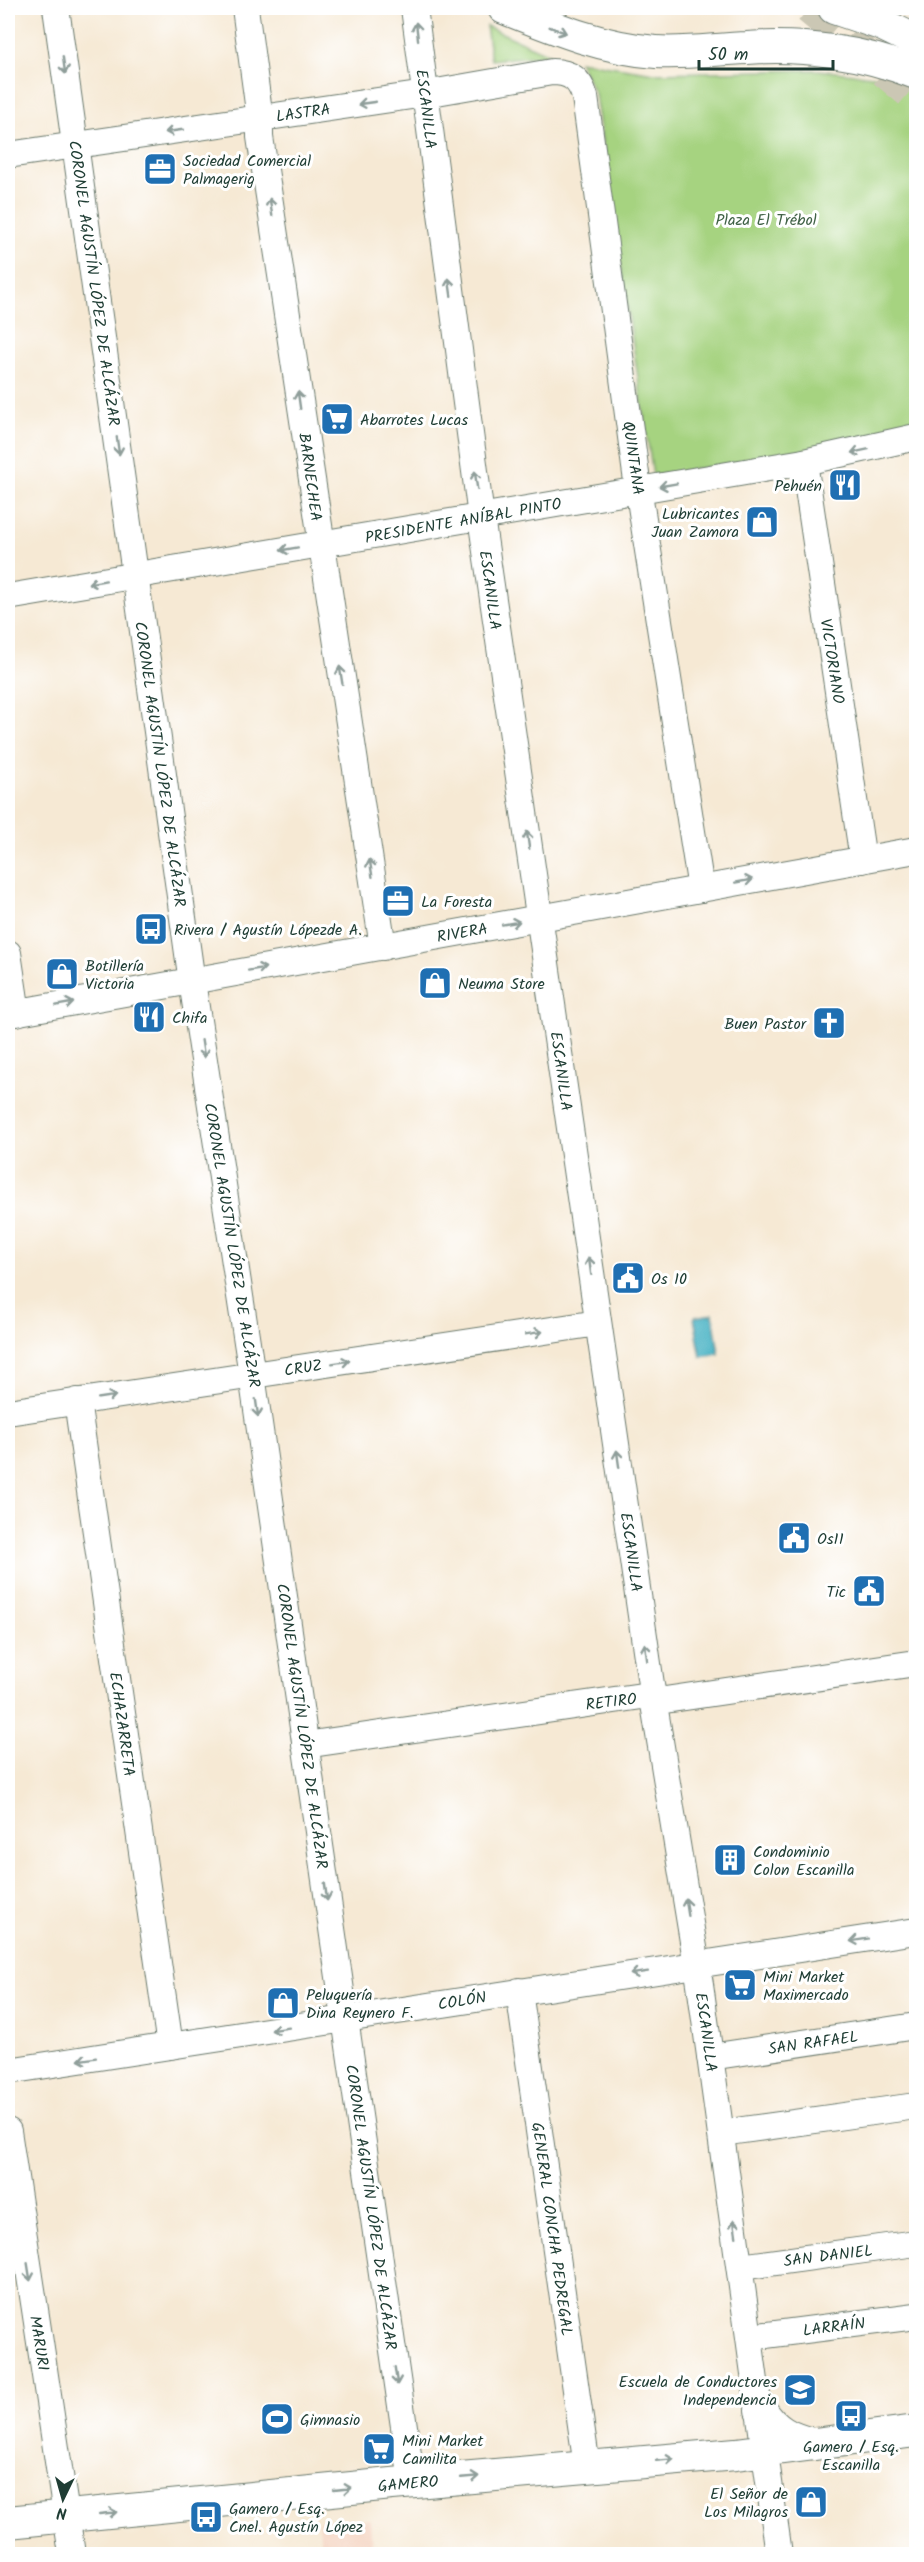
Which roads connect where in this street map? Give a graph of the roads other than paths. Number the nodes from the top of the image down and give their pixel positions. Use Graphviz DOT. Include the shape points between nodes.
graph roads {
  1 [pos="56,8"];
  2 [pos="245,8"];
  3 [pos="414,8"];
  4 [pos="504,8"];
  5 [pos="834,8"];
  6 [pos="916,41"];
  7 [pos="916,73"];
  8 [pos="425,94"];
  9 [pos="585,97"];
  10 [pos="260,119"];
  11 [pos="76,146"];
  12 [pos="8,155"];
  13 [pos="916,437"];
  14 [pos="804,462"];
  15 [pos="639,490"];
  16 [pos="481,517"];
  17 [pos="321,544"];
  18 [pos="134,576"];
  19 [pos="8,597"];
  20 [pos="916,850"];
  21 [pos="863,860"];
  22 [pos="701,889"];
  23 [pos="539,918"];
  24 [pos="383,947"];
  25 [pos="8,953"];
  26 [pos="192,981"];
  27 [pos="12,1014"];
  28 [pos="598,1323"];
  29 [pos="252,1375"];
  30 [pos="76,1401"];
  31 [pos="8,1412"];
  32 [pos="916,1663"];
  33 [pos="653,1698"];
  34 [pos="305,1745"];
  35 [pos="916,1931"];
  36 [pos="697,1965"];
  37 [pos="519,1991"];
  38 [pos="344,2019"];
  39 [pos="916,2026"];
  40 [pos="170,2046"];
  41 [pos="710,2057"];
  42 [pos="8,2071"];
  43 [pos="916,2106"];
  44 [pos="8,2131"];
  45 [pos="721,2133"];
  46 [pos="916,2243"];
  47 [pos="740,2266"];
  48 [pos="916,2316"];
  49 [pos="751,2337"];
  50 [pos="761,2410"];
  51 [pos="916,2432"];
  52 [pos="813,2444"];
  53 [pos="767,2450"];
  54 [pos="587,2467"];
  55 [pos="412,2482"];
  56 [pos="67,2517"];
  57 [pos="8,2522"];
  58 [pos="72,2554"];
  59 [pos="779,2554"];
  1 -- 11 [label="street, CORONEL AGUSTÍN LÓPEZ DE ALCÁZAR, one-way"];
  2 -- 10 [label="street, BARNECHEA"];
  8 -- 3 [label="street, ESCANILLA, one-way"];
  4 -- 7 [label="main road, one-way" via="577,36 634,50 820,50 861,56"];
  5 -- 6 [label="main road"];
  8 -- 9 [label="street, LASTRA" via="559,72 577,79"];
  8 -- 10 [label="street, LASTRA, one-way"];
  16 -- 8 [label="street, ESCANILLA, one-way"];
  9 -- 15 [label="street, QUINTANA"];
  10 -- 11 [label="street, LASTRA, one-way"];
  17 -- 10 [label="street, BARNECHEA, one-way"];
  11 -- 12 [label="street, LASTRA"];
  11 -- 18 [label="street, CORONEL AGUSTÍN LÓPEZ DE ALCÁZAR, one-way"];
  13 -- 14 [label="street, PRESIDENTE ANÍBAL PINTO, one-way"];
  14 -- 15 [label="street, PRESIDENTE ANÍBAL PINTO, one-way"];
  14 -- 21 [label="street, VICTORIANO"];
  15 -- 16 [label="street, PRESIDENTE ANÍBAL PINTO"];
  15 -- 22 [label="street, QUINTANA"];
  16 -- 17 [label="street, PRESIDENTE ANÍBAL PINTO"];
  23 -- 16 [label="street, ESCANILLA, one-way"];
  17 -- 18 [label="street, PRESIDENTE ANÍBAL PINTO, one-way"];
  24 -- 17 [label="street, BARNECHEA, one-way"];
  18 -- 19 [label="street, PRESIDENTE ANÍBAL PINTO, one-way"];
  18 -- 26 [label="street, CORONEL AGUSTÍN LÓPEZ DE ALCÁZAR"];
  20 -- 21 [label="street, RIVERA"];
  22 -- 21 [label="street, RIVERA, one-way"];
  22 -- 23 [label="street, RIVERA"];
  24 -- 23 [label="street, RIVERA, one-way"];
  28 -- 23 [label="street, ESCANILLA, one-way"];
  26 -- 24 [label="street, RIVERA, one-way"];
  25 -- 27 [label="street"];
  27 -- 26 [label="street, RIVERA, one-way"];
  26 -- 29 [label="street, CORONEL AGUSTÍN LÓPEZ DE ALCÁZAR, one-way"];
  29 -- 28 [label="street, CRUZ, one-way"];
  33 -- 28 [label="street, ESCANILLA, one-way"];
  30 -- 29 [label="street, CRUZ, one-way"];
  29 -- 34 [label="street, CORONEL AGUSTÍN LÓPEZ DE ALCÁZAR, one-way"];
  30 -- 31 [label="street, CRUZ"];
  30 -- 40 [label="street, ECHAZARRETA"];
  32 -- 33 [label="street, RETIRO" via="665,1700"];
  33 -- 34 [label="street, RETIRO" via="642,1696"];
  36 -- 33 [label="street, ESCANILLA, one-way"];
  34 -- 38 [label="street, CORONEL AGUSTÍN LÓPEZ DE ALCÁZAR, one-way"];
  35 -- 36 [label="street, COLÓN, one-way"];
  36 -- 37 [label="street, COLÓN, one-way"];
  36 -- 41 [label="street, ESCANILLA"];
  37 -- 38 [label="street, COLÓN"];
  37 -- 54 [label="street, GENERAL CONCHA PEDREGAL"];
  38 -- 40 [label="street, COLÓN, one-way"];
  38 -- 55 [label="street, CORONEL AGUSTÍN LÓPEZ DE ALCÁZAR, one-way"];
  39 -- 41 [label="street, SAN RAFAEL"];
  40 -- 42 [label="street, COLÓN, one-way"];
  41 -- 45 [label="street, ESCANILLA"];
  43 -- 45 [label="street"];
  44 -- 56 [label="street, MARURI, one-way"];
  47 -- 45 [label="street, ESCANILLA, one-way"];
  46 -- 47 [label="street, SAN DANIEL"];
  47 -- 49 [label="street, ESCANILLA"];
  48 -- 49 [label="street, LARRAÍN"];
  49 -- 50 [label="street, ESCANILLA"];
  50 -- 52 [label="main road" via="782,2434"];
  50 -- 53 [label="street, ESCANILLA"];
  51 -- 52 [label="main road, GAMERO"];
  52 -- 53 [label="main road, GAMERO"];
  54 -- 53 [label="main road, GAMERO, one-way"];
  53 -- 59 [label="street, ESCANILLA"];
  55 -- 54 [label="main road, GAMERO, one-way"];
  56 -- 55 [label="main road, GAMERO, one-way"];
  56 -- 57 [label="main road, GAMERO"];
  56 -- 58 [label="street, MARURI"];
}
